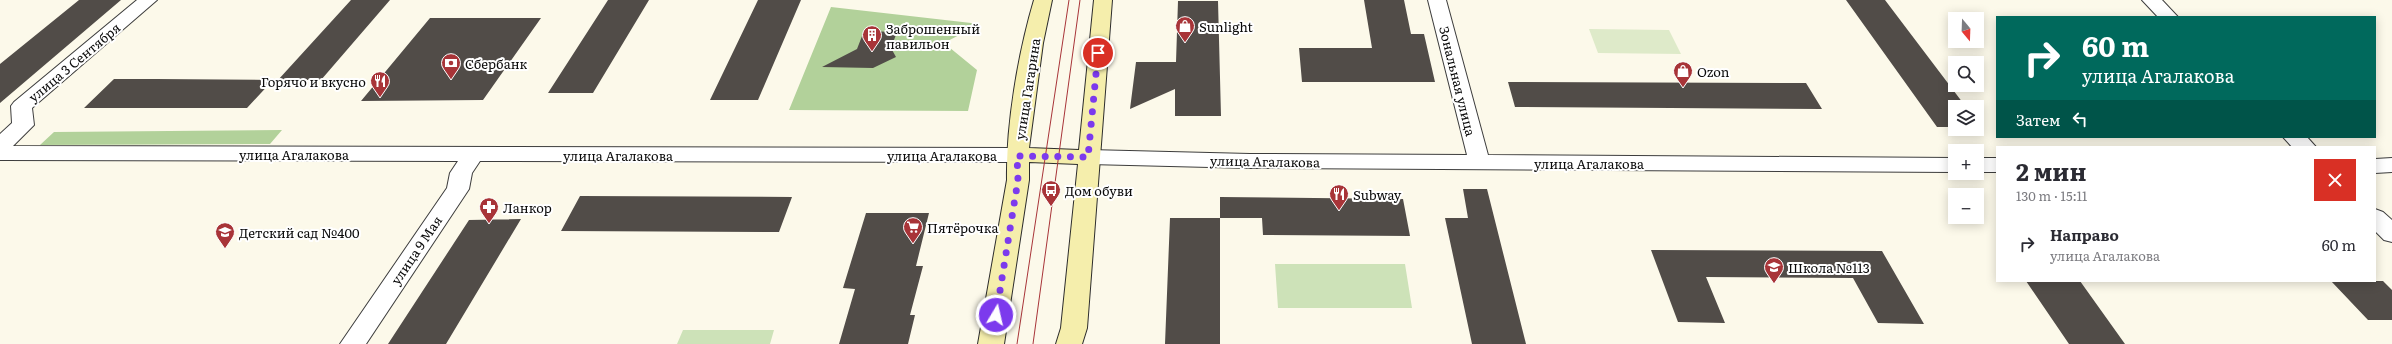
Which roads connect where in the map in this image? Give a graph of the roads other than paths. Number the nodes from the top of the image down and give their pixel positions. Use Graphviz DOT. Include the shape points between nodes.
graph roads {
  1 [pos="148,0"];
  2 [pos="1043,0"];
  3 [pos="1103,0"];
  4 [pos="1437,0"];
  5 [pos="2151,0"];
  6 [pos="2168,16"];
  7 [pos="2295,138"];
  8 [pos="0,146"];
  9 [pos="2303,146"];
  10 [pos="0,153"];
  11 [pos="474,154"];
  12 [pos="1017,156"];
  13 [pos="1088,157"];
  14 [pos="1479,162"];
  15 [pos="1948,165"];
  16 [pos="1984,165"];
  17 [pos="1996,165"];
  18 [pos="2376,166"];
  19 [pos="2392,166"];
  20 [pos="2376,218"];
  21 [pos="2392,234"];
  22 [pos="353,344"];
  23 [pos="991,344"];
  24 [pos="1069,344"];
  1 -- 8 [label="street, улица 3 Сентября" via="21,106 23,125"];
  2 -- 12 [label="main road, улица Гагарина" via="1038,17"];
  3 -- 13 [label="main road"];
  4 -- 14 [label="street, Зональная улица"];
  5 -- 6 [label="street"];
  7 -- 9 [label="street"];
  10 -- 11 [label="street, улица Агалакова"];
  11 -- 12 [label="street, улица Агалакова"];
  11 -- 22 [label="street, улица 9 Мая" via="461,173 458,189"];
  12 -- 13 [label="main road, улица Агалакова"];
  12 -- 23 [label="main road, улица Гагарина" via="1018,180"];
  13 -- 14 [label="street, улица Агалакова" via="1144,160"];
  13 -- 24 [label="main road" via="1088,189 1074,328"];
  14 -- 15 [label="street, улица Агалакова"];
  16 -- 17 [label="street"];
  18 -- 19 [label="street"];
  20 -- 21 [label="street"];
}
